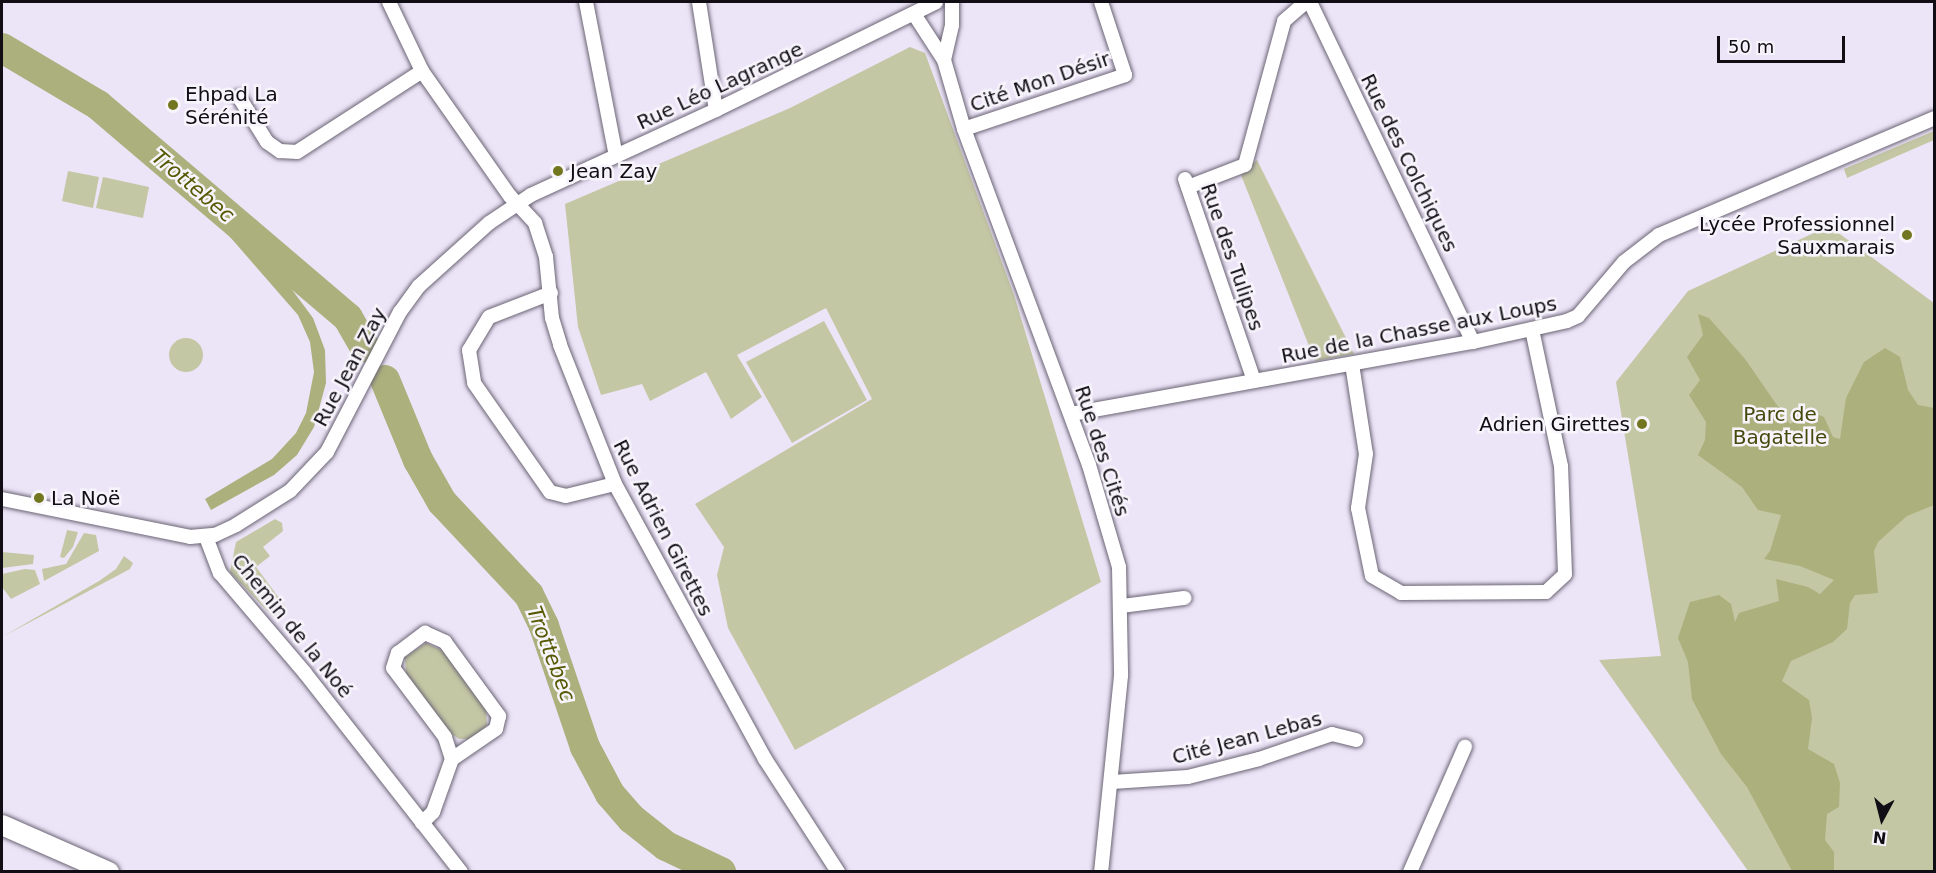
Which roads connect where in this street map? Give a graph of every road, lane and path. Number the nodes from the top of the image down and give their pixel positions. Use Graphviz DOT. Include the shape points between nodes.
graph roads {
  1 [pos="389,2"];
  2 [pos="586,2"];
  3 [pos="699,2"];
  4 [pos="936,2"];
  5 [pos="952,2"];
  6 [pos="1101,2"];
  7 [pos="1308,2"];
  8 [pos="914,14"];
  9 [pos="944,60"];
  10 [pos="422,71"];
  11 [pos="239,97"];
  12 [pos="716,110"];
  13 [pos="1935,118"];
  14 [pos="964,129"];
  15 [pos="616,156"];
  16 [pos="520,204"];
  17 [pos="551,293"];
  18 [pos="1532,329"];
  19 [pos="1473,342"];
  20 [pos="1352,364"];
  21 [pos="1254,381"];
  22 [pos="1071,414"];
  23 [pos="615,484"];
  24 [pos="2,499"];
  25 [pos="206,537"];
  26 [pos="1184,598"];
  27 [pos="1122,606"];
  28 [pos="1356,740"];
  29 [pos="1465,747"];
  30 [pos="452,759"];
  31 [pos="1112,782"];
  32 [pos="422,823"];
  33 [pos="2,825"];
  34 [pos="109,872"];
  35 [pos="461,872"];
  36 [pos="838,872"];
  37 [pos="1101,872"];
  38 [pos="1410,872"];
  1 -- 10 [label="street, Rue Adrien Girettes"];
  2 -- 15 [label="street"];
  3 -- 12 [label="street"];
  4 -- 8 [label="street, Rue Léo Lagrange"];
  5 -- 9 [label="street, Rue des Cités" via="952,26"];
  6 -- 14 [label="street, Cité Mon Désir" via="1125,75"];
  7 -- 19 [label="street, Rue des Colchiques"];
  7 -- 21 [label="street, Rue des Tulipes" via="1284,21 1245,165 1186,183"];
  8 -- 9 [label="street, Rue des Cités"];
  8 -- 12 [label="street, Rue Léo Lagrange"];
  9 -- 14 [label="street, Rue des Cités"];
  10 -- 11 [label="street" via="297,152 280,151 267,142"];
  10 -- 16 [label="street, Rue Adrien Girettes" via="510,196"];
  12 -- 15 [label="street, Rue Léo Lagrange"];
  13 -- 18 [label="street, Rue de la Chasse aux Loups" via="1659,236 1624,262 1578,316"];
  14 -- 22 [label="street, Rue des Cités"];
  15 -- 16 [label="street, Rue Léo Lagrange" via="531,195"];
  16 -- 17 [label="street, Rue Adrien Girettes" via="535,223"];
  16 -- 25 [label="street, Rue Jean Zay" via="459,246 418,286 400,312 327,452 303,479 273,503"];
  17 -- 23 [label="street, Rue Adrien Girettes" via="560,345"];
  17 -- 23 [label="street" via="489,317 469,350 474,383 550,492 566,496"];
  18 -- 19 [label="street, Rue de la Chasse aux Loups"];
  18 -- 20 [label="street" via="1561,466 1564,574 1546,592 1401,593 1372,576 1358,508 1366,454"];
  19 -- 20 [label="street, Rue de la Chasse aux Loups"];
  20 -- 21 [label="street, Rue de la Chasse aux Loups"];
  21 -- 22 [label="street, Rue de la Chasse aux Loups"];
  22 -- 27 [label="street, Rue des Cités" via="1119,567"];
  23 -- 36 [label="street, Rue Adrien Girettes" via="765,759"];
  24 -- 25 [label="street"];
  25 -- 32 [label="street, Chemin de la Noé" via="220,573 305,673"];
  26 -- 27 [label="street"];
  27 -- 31 [label="street, Rue des Cités"];
  28 -- 31 [label="street, Cité Jean Lebas" via="1332,734 1260,759 1188,777"];
  29 -- 38 [label="street"];
  30 -- 30 [label="street" via="495,729 499,716 446,642 425,633 398,653 393,668 445,736"];
  30 -- 32 [label="street" via="431,817"];
  31 -- 37 [label="street, Rue des Cités"];
  32 -- 35 [label="street, Chemin de la Noé"];
  33 -- 34 [label="main road"];
}
